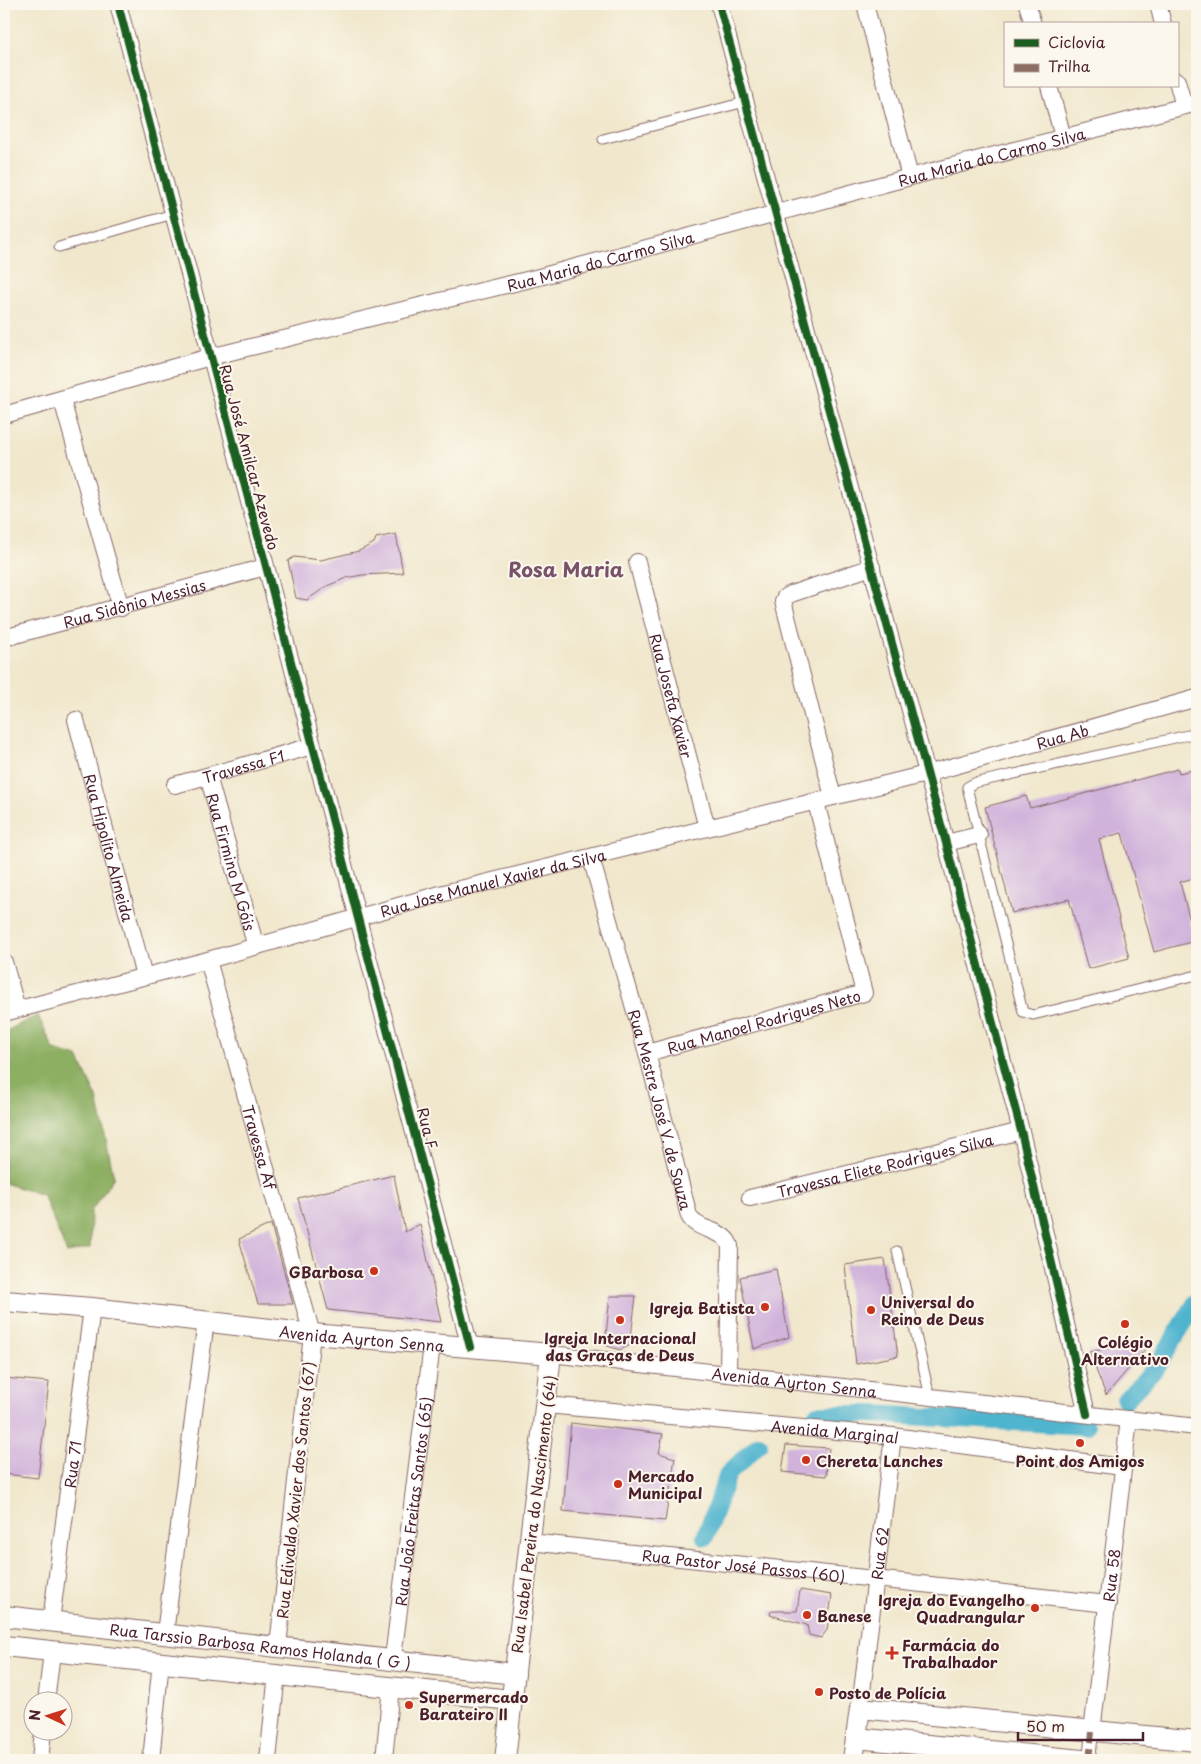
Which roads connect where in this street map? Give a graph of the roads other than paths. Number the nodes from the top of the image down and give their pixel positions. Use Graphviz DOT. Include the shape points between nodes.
graph roads {
  1 [pos="118,4"];
  2 [pos="719,4"];
  3 [pos="865,4"];
  4 [pos="1027,4"];
  5 [pos="1158,4"];
  6 [pos="1032,22"];
  7 [pos="1162,22"];
  8 [pos="1178,83"];
  9 [pos="1050,88"];
  10 [pos="745,102"];
  11 [pos="1190,104"];
  12 [pos="1063,137"];
  13 [pos="603,139"];
  14 [pos="910,176"];
  15 [pos="775,212"];
  16 [pos="173,214"];
  17 [pos="59,247"];
  18 [pos="210,357"];
  19 [pos="62,400"];
  20 [pos="4,415"];
  21 [pos="637,562"];
  22 [pos="265,567"];
  23 [pos="872,567"];
  24 [pos="121,608"];
  25 [pos="4,638"];
  26 [pos="1197,698"];
  27 [pos="76,720"];
  28 [pos="1197,733"];
  29 [pos="312,746"];
  30 [pos="926,774"];
  31 [pos="208,776"];
  32 [pos="175,785"];
  33 [pos="824,800"];
  34 [pos="707,828"];
  35 [pos="979,835"];
  36 [pos="946,843"];
  37 [pos="591,858"];
  38 [pos="360,916"];
  39 [pos="256,947"];
  40 [pos="208,960"];
  41 [pos="4,962"];
  42 [pos="1197,975"];
  43 [pos="144,976"];
  44 [pos="10,1011"];
  45 [pos="647,1053"];
  46 [pos="1021,1131"];
  47 [pos="750,1198"];
  48 [pos="897,1251"];
  49 [pos="4,1301"];
  50 [pos="92,1308"];
  51 [pos="206,1321"];
  52 [pos="312,1334"];
  53 [pos="432,1344"];
  54 [pos="470,1347"];
  55 [pos="551,1354"];
  56 [pos="728,1374"];
  57 [pos="930,1397"];
  58 [pos="546,1405"];
  59 [pos="1087,1414"];
  60 [pos="1129,1419"];
  61 [pos="1197,1427"];
  62 [pos="893,1436"];
  63 [pos="1122,1467"];
  64 [pos="530,1542"];
  65 [pos="874,1580"];
  66 [pos="1108,1604"];
  67 [pos="4,1616"];
  68 [pos="51,1621"];
  69 [pos="111,1628"];
  70 [pos="165,1634"];
  71 [pos="4,1646"];
  72 [pos="278,1646"];
  73 [pos="52,1652"];
  74 [pos="108,1656"];
  75 [pos="393,1658"];
  76 [pos="161,1661"];
  77 [pos="277,1673"];
  78 [pos="515,1674"];
  79 [pos="391,1686"];
  80 [pos="47,1692"];
  81 [pos="511,1700"];
  82 [pos="860,1708"];
  83 [pos="1092,1732"];
  84 [pos="856,1738"];
  85 [pos="42,1742"];
  86 [pos="1197,1742"];
  87 [pos="971,1754"];
  88 [pos="40,1760"];
  89 [pos="151,1760"];
  90 [pos="268,1760"];
  91 [pos="384,1760"];
  92 [pos="505,1760"];
  93 [pos="853,1760"];
  94 [pos="1082,1760"];
  95 [pos="1089,1760"];
  1 -- 16 [label="street, Rua José Amilcar Azevedo"];
  2 -- 10 [label="street"];
  3 -- 14 [label="street"];
  4 -- 6 [label="street"];
  5 -- 7 [label="street"];
  8 -- 11 [label="street"];
  9 -- 12 [label="street"];
  10 -- 13 [label="lane"];
  10 -- 15 [label="street"];
  11 -- 12 [label="street, Rua Maria do Carmo Silva"];
  12 -- 14 [label="street, Rua Maria do Carmo Silva"];
  14 -- 15 [label="street, Rua Maria do Carmo Silva"];
  15 -- 18 [label="street, Rua Maria do Carmo Silva" via="540,276"];
  15 -- 23 [label="street"];
  16 -- 17 [label="lane"];
  16 -- 18 [label="street, Rua José Amilcar Azevedo"];
  18 -- 19 [label="street, Rua Maria do Carmo Silva"];
  18 -- 22 [label="street, Rua José Amilcar Azevedo"];
  19 -- 20 [label="street, Rua Maria do Carmo Silva"];
  19 -- 24 [label="street"];
  21 -- 34 [label="street, Rua Josefa Xavier"];
  22 -- 24 [label="street, Rua Sidônio Messias"];
  22 -- 29 [label="street, Rua José Amilcar Azevedo"];
  23 -- 30 [label="street"];
  23 -- 33 [label="street, Rua Manoel Rodrigues Neto" via="791,594 783,601"];
  24 -- 25 [label="street, Rua Sidônio Messias"];
  26 -- 30 [label="street, Rua Ab"];
  27 -- 43 [label="street, Rua Hipolito Almeida"];
  28 -- 35 [label="lane" via="968,784"];
  29 -- 31 [label="street, Travessa F1"];
  29 -- 38 [label="street, Rua José Amilcar Azevedo"];
  30 -- 33 [label="street, Rua Jose Manuel Xavier da Silva"];
  30 -- 36 [label="street"];
  31 -- 32 [label="street, Travessa F1"];
  31 -- 39 [label="street, Rua Firmino M Góis"];
  33 -- 34 [label="street, Rua Jose Manuel Xavier da Silva"];
  33 -- 45 [label="street, Rua Manoel Rodrigues Neto" via="864,993"];
  34 -- 37 [label="street, Rua Jose Manuel Xavier da Silva"];
  35 -- 36 [label="street"];
  35 -- 42 [label="lane" via="1020,1007 1026,1015"];
  36 -- 46 [label="street"];
  37 -- 38 [label="street, Rua Jose Manuel Xavier da Silva"];
  37 -- 45 [label="street, Rua Mestre José V. de Souza"];
  38 -- 39 [label="street, Rua Jose Manuel Xavier da Silva"];
  38 -- 54 [label="street, Rua F"];
  39 -- 40 [label="street, Rua Jose Manuel Xavier da Silva"];
  40 -- 43 [label="street, Rua Jose Manuel Xavier da Silva"];
  40 -- 52 [label="street, Travessa Af"];
  41 -- 44 [label="street"];
  43 -- 44 [label="street, Rua Jose Manuel Xavier da Silva"];
  45 -- 56 [label="street, Rua Mestre José V. de Souza" via="689,1216 694,1223 724,1237 730,1246"];
  46 -- 47 [label="street, Travessa Eliete Rodrigues Silva"];
  46 -- 59 [label="street"];
  48 -- 57 [label="lane"];
  49 -- 50 [label="street, Avenida Ayrton Senna"];
  50 -- 51 [label="street, Avenida Ayrton Senna"];
  50 -- 68 [label="street, Rua 71"];
  51 -- 52 [label="street, Avenida Ayrton Senna"];
  51 -- 70 [label="street"];
  52 -- 53 [label="street, Avenida Ayrton Senna"];
  52 -- 72 [label="street, Rua Edivaldo Xavier dos Santos (67)"];
  53 -- 54 [label="street, Avenida Ayrton Senna"];
  53 -- 75 [label="street, Rua João Freitas Santos (65)"];
  54 -- 55 [label="street, Avenida Ayrton Senna"];
  55 -- 56 [label="street, Avenida Ayrton Senna"];
  55 -- 58 [label="street, Rua Isabel Pereira do Nascimento (64)"];
  56 -- 57 [label="street, Avenida Ayrton Senna"];
  57 -- 59 [label="street, Avenida Ayrton Senna"];
  58 -- 62 [label="street, Avenida Marginal"];
  58 -- 64 [label="street, Rua Isabel Pereira do Nascimento (64)"];
  59 -- 60 [label="street, Avenida Ayrton Senna"];
  60 -- 61 [label="street, Avenida Ayrton Senna"];
  60 -- 63 [label="street, Rua 58"];
  62 -- 63 [label="street, Avenida Marginal"];
  62 -- 65 [label="street, Rua 62"];
  63 -- 66 [label="street, Rua 58"];
  64 -- 65 [label="street, Rua Pastor José Passos (60)"];
  64 -- 78 [label="street, Rua Isabel Pereira do Nascimento (64)"];
  65 -- 66 [label="street, Rua Pastor José Passos (60)"];
  65 -- 82 [label="street, Rua 62"];
  66 -- 83 [label="street, Rua 58"];
  67 -- 68 [label="street, Rua Tarssio Barbosa Ramos Holanda ( G )"];
  68 -- 69 [label="street, Rua Tarssio Barbosa Ramos Holanda ( G )"];
  69 -- 70 [label="street, Rua Tarssio Barbosa Ramos Holanda ( G )"];
  69 -- 74 [label="street"];
  70 -- 72 [label="street, Rua Tarssio Barbosa Ramos Holanda ( G )"];
  71 -- 73 [label="street, Rua Tarssio Barbosa Ramos Holanda ( G )"];
  72 -- 75 [label="street, Rua Tarssio Barbosa Ramos Holanda ( G )"];
  73 -- 74 [label="street, Rua Tarssio Barbosa Ramos Holanda ( G )"];
  73 -- 80 [label="street"];
  74 -- 76 [label="street, Rua Tarssio Barbosa Ramos Holanda ( G )"];
  75 -- 78 [label="street, Rua Tarssio Barbosa Ramos Holanda ( G )"];
  76 -- 77 [label="street, Rua Tarssio Barbosa Ramos Holanda ( G )"];
  76 -- 89 [label="street"];
  77 -- 79 [label="street, Rua Tarssio Barbosa Ramos Holanda ( G )"];
  77 -- 90 [label="street"];
  78 -- 81 [label="street, Rua Isabel Pereira do Nascimento (64)"];
  79 -- 81 [label="street, Rua Tarssio Barbosa Ramos Holanda ( G )"];
  79 -- 91 [label="street"];
  81 -- 92 [label="street, Rua Isabel Pereira do Nascimento (64)"];
  82 -- 83 [label="street"];
  82 -- 84 [label="street, Rua 62"];
  83 -- 86 [label="street"];
  83 -- 95 [label="street"];
  84 -- 87 [label="street"];
  84 -- 93 [label="street, Rua 62"];
  85 -- 88 [label="street"];
  87 -- 94 [label="street"];
}
